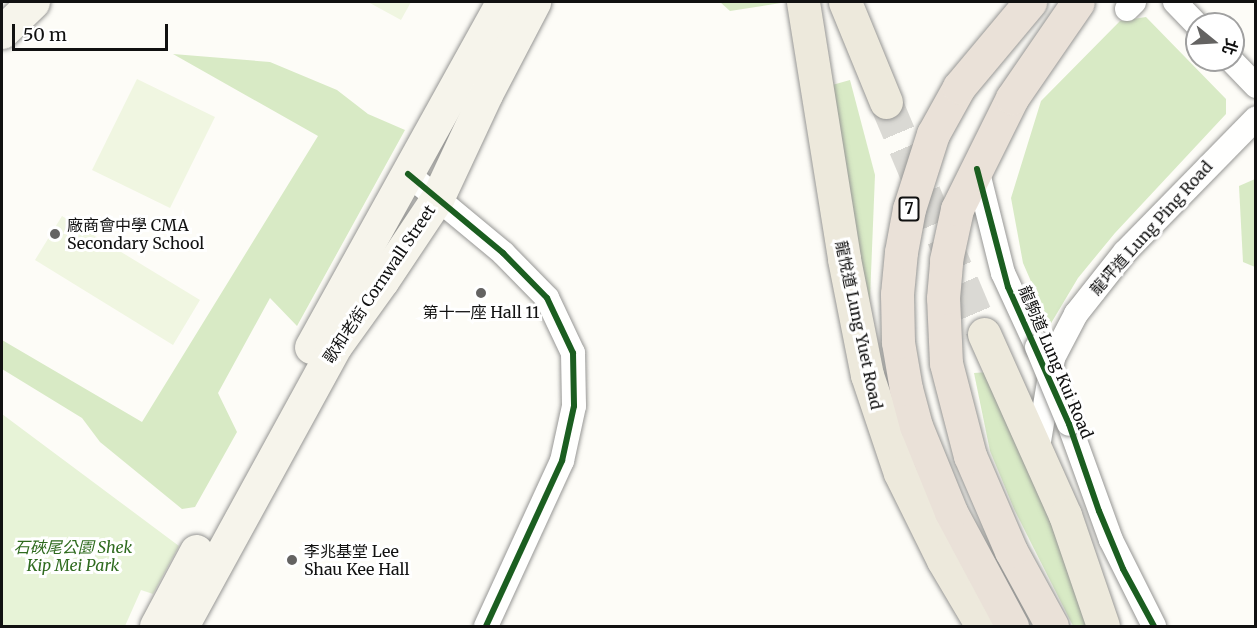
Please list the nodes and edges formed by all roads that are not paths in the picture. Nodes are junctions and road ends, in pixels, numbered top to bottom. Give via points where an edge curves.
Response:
1 (33, 2) edge
2 (502, 2) edge
3 (534, 2) edge
4 (802, 2) edge
5 (845, 2) edge
6 (1030, 2) edge
7 (1078, 2) edge
8 (1174, 2) edge
9 (1185, 13) edge
10 (2, 32) edge
11 (1243, 72) edge
12 (1256, 86) edge
13 (886, 102) tunnel mouth
14 (1256, 118) edge
15 (977, 169) junction
16 (408, 174) junction
17 (438, 197) junction
18 (984, 334) tunnel mouth
19 (1037, 453) junction
20 (156, 627) edge
21 (182, 627) edge
22 (486, 627) edge
23 (982, 627) edge
24 (1012, 627) edge
25 (1052, 627) edge
26 (1103, 627) edge
27 (1154, 627) edge

1 - 10 main road
2 - 16 main road, 歌和老街 Cornwall Street
3 - 17 main road, 歌和老街 Cornwall Street
4 - 23 main road, 龍悅道 Lung Yuet Road via 860,340 884,430 918,512
5 - 13 main road
6 - 24 highway, 7 via 959,87 933,134 909,209 897,294 901,366 916,426 951,512
7 - 15 highway via 1012,98
8 - 9 street
11 - 12 street
14 - 19 street, 龍坪道 Lung Ping Road via 1125,252 1076,314 1053,358
15 - 25 highway via 957,209 946,260 946,363 958,418 978,477 1011,551
15 - 27 street, 龍駒道 Lung Kui Road, bridge via 1003,273 1069,424 1115,550
16 - 17 street
16 - 20 main road, 歌和老街 Cornwall Street
17 - 21 main road, 歌和老街 Cornwall Street via 336,345
17 - 22 street via 503,253 547,298 573,353 574,406 562,461
18 - 19 main road
19 - 26 main road via 1065,515

